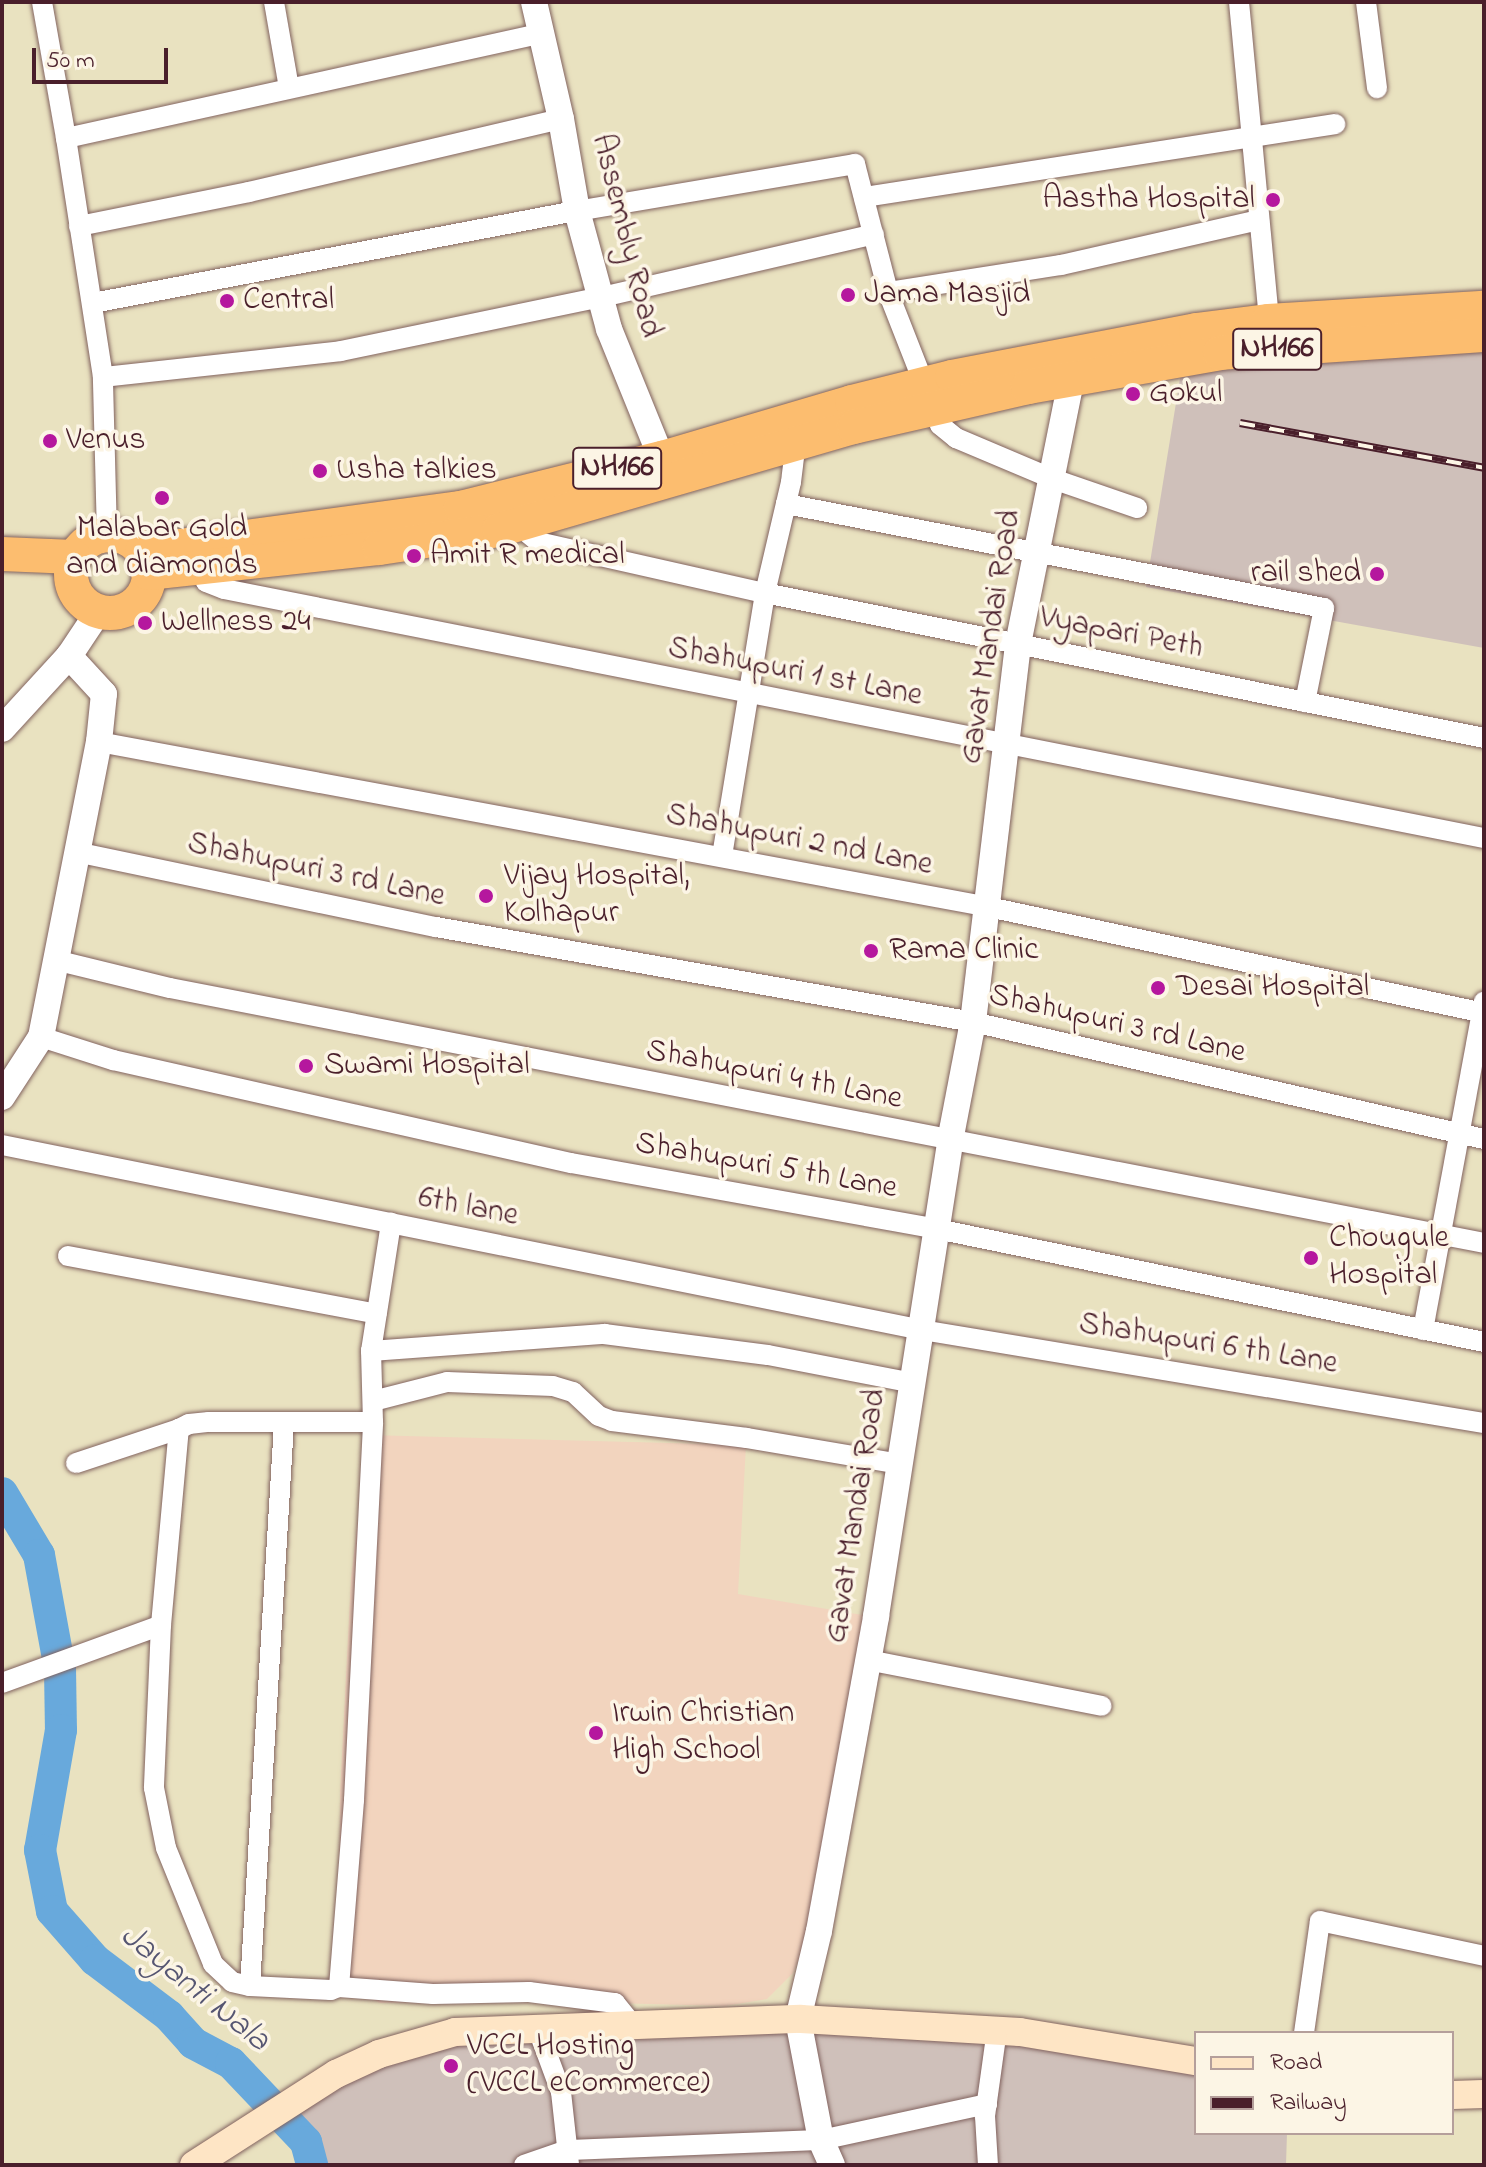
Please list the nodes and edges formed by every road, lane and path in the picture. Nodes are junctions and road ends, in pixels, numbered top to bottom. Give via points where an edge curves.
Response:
1 (42, 2) edge
2 (274, 2) edge
3 (534, 2) edge
4 (1239, 2) edge
5 (1366, 2) edge
6 (543, 33) junction
7 (289, 88) junction
8 (1377, 88) dead end
9 (561, 119) junction
10 (1335, 124) dead end
11 (1251, 137) junction
12 (66, 138) junction
13 (864, 197) junction
14 (577, 211) junction
15 (1259, 220) junction
16 (79, 226) junction
17 (874, 234) junction
18 (888, 292) junction
19 (602, 297) junction
20 (93, 303) junction
21 (1484, 308) edge
22 (1269, 321) junction
23 (1484, 335) edge
24 (103, 377) junction
25 (1071, 380) junction
26 (928, 397) junction
27 (796, 443) junction
28 (666, 470) junction
29 (1053, 479) junction
30 (786, 504) junction
31 (1137, 508) dead end
32 (518, 525) junction
33 (107, 535) junction
34 (1039, 551) junction
35 (2, 554) edge
36 (72, 564) junction
37 (200, 567) junction
38 (2, 568) edge
39 (145, 572) junction
40 (765, 593) junction
41 (99, 611) junction
42 (1018, 644) junction
43 (69, 656) junction
44 (749, 695) junction
45 (1305, 702) junction
46 (2, 729) edge
47 (1484, 738) edge
48 (99, 742) junction
49 (1008, 745) junction
50 (1484, 838) edge
51 (76, 852) junction
52 (722, 856) junction
53 (984, 906) junction
54 (55, 960) junction
55 (1483, 1009) edge
56 (973, 1022) junction
57 (41, 1037) junction
58 (2, 1097) edge
59 (1459, 1134) junction
60 (1484, 1139) edge
61 (950, 1141) junction
62 (2, 1145) edge
63 (391, 1223) junction
64 (937, 1229) junction
65 (1441, 1234) junction
66 (1484, 1243) edge
67 (68, 1256) dead end
68 (377, 1314) junction
69 (922, 1330) junction
70 (1423, 1330) junction
71 (1484, 1342) edge
72 (371, 1351) junction
73 (913, 1383) junction
74 (372, 1398) junction
75 (284, 1423) junction
76 (1484, 1423) edge
77 (179, 1429) junction
78 (76, 1463) dead end
79 (900, 1464) junction
80 (161, 1625) junction
81 (868, 1660) junction
82 (2, 1683) edge
83 (1102, 1706) dead end
84 (1484, 1956) edge
85 (250, 1986) junction
86 (339, 1987) junction
87 (798, 2019) junction
88 (632, 2024) junction
89 (537, 2027) junction
90 (997, 2030) junction
91 (1304, 2031) edge
92 (1194, 2061) edge
93 (987, 2104) junction
94 (821, 2140) junction
95 (680, 2155) edge
96 (568, 2158) edge
97 (194, 2165) edge
98 (524, 2165) edge
99 (832, 2165) edge
100 (988, 2165) edge

1 - 12 street
2 - 7 street
3 - 6 street, Assembly Road
4 - 11 street
5 - 8 street
6 - 7 street
6 - 9 street, Assembly Road
7 - 12 street
9 - 14 street, Assembly Road
9 - 16 street
10 - 11 street
11 - 13 street
11 - 15 street
12 - 16 street
13 - 14 street via 855,164
13 - 17 street
14 - 19 street, Assembly Road
14 - 20 street
15 - 18 street via 1061,265
15 - 22 street
16 - 20 street
17 - 18 street
17 - 19 street
18 - 26 street
19 - 24 street via 341,351
19 - 28 street, Assembly Road via 609,329
20 - 24 street
21 - 22 highway, NH166
22 - 26 highway, NH166 via 1008,365
23 - 25 highway, NH166 via 1220,353
24 - 33 street
25 - 26 highway, NH166
25 - 29 street, Gavat Mandai Road
26 - 27 highway, NH166
26 - 28 highway, NH166 via 852,402
26 - 29 street via 940,425 956,438
27 - 28 highway, NH166
27 - 30 street
28 - 32 highway, NH166
28 - 39 highway, NH166
29 - 31 street
29 - 34 street, Gavat Mandai Road
30 - 34 street
30 - 40 street
32 - 37 highway, NH166 via 380,548
32 - 40 street, Vyapari Peth via 538,542
33 - 36 highway via 92,539
33 - 39 highway via 129,540
34 - 42 street, Gavat Mandai Road
34 - 45 street via 1324,608
35 - 36 highway
36 - 38 highway
36 - 41 highway via 75,593
37 - 39 highway, NH166
37 - 44 street, Shahupuri 1 st Lane via 206,582 224,589
39 - 41 highway, NH166 via 137,601 119,612
40 - 42 street, Vyapari Peth
40 - 44 street
41 - 43 street
42 - 45 street, Vyapari Peth
42 - 49 street, Gavat Mandai Road
43 - 46 street
43 - 48 street via 104,694
44 - 49 street, Shahupuri 1 st Lane
44 - 52 street
45 - 47 street, Vyapari Peth
48 - 51 street
48 - 52 street, Shahupuri 2 nd Lane
49 - 50 street, Shahupuri 1 st Lane
49 - 53 street, Gavat Mandai Road
51 - 54 street
51 - 56 street, Shahupuri 3 rd Lane via 436,927
52 - 53 street, Shahupuri 2 nd Lane
53 - 55 street, Shahupuri 2 nd Lane
53 - 56 street, Gavat Mandai Road
54 - 57 street
54 - 61 street, Shahupuri 4 th Lane via 170,988
55 - 59 street
56 - 59 street, Shahupuri 3 rd Lane
56 - 61 street, Gavat Mandai Road
57 - 58 street
57 - 64 street, Shahupuri 5 th Lane via 113,1060 571,1163
59 - 60 street, Shahupuri 3 rd Lane
59 - 65 street
61 - 64 street, Gavat Mandai Road
61 - 65 street, Shahupuri 4 th Lane
62 - 63 street, 6th lane
63 - 68 street
63 - 69 street, 6th lane
64 - 69 street, Gavat Mandai Road
64 - 70 street, Shahupuri 5 th Lane
65 - 66 street, Shahupuri 4 th Lane
65 - 70 street
67 - 68 street
68 - 72 street
69 - 73 street, Gavat Mandai Road
69 - 76 street, Shahupuri 6 th Lane
70 - 71 street, Shahupuri 5 th Lane
72 - 73 street via 604,1334 768,1355
72 - 74 street
73 - 79 street, Gavat Mandai Road
74 - 75 street
74 - 79 street via 459,1381 553,1386 573,1392 612,1421
74 - 86 street via 354,1800
75 - 77 street via 209,1422
75 - 85 street
77 - 78 street
77 - 80 street
79 - 81 street, Gavat Mandai Road
80 - 82 street
80 - 85 street via 154,1788 166,1848 213,1964 232,1982
81 - 83 street
81 - 87 street, Gavat Mandai Road
84 - 91 street via 1320,1921
85 - 86 street
86 - 88 street via 433,1994 529,1992 601,2001 615,2003
87 - 88 main road
87 - 90 main road
87 - 94 street
88 - 89 main road
89 - 96 street via 561,2092
89 - 97 main road via 455,2032 379,2054 336,2074
90 - 92 main road
90 - 93 street
93 - 94 street
93 - 100 street
94 - 95 street
94 - 99 street
95 - 96 street
96 - 98 street

